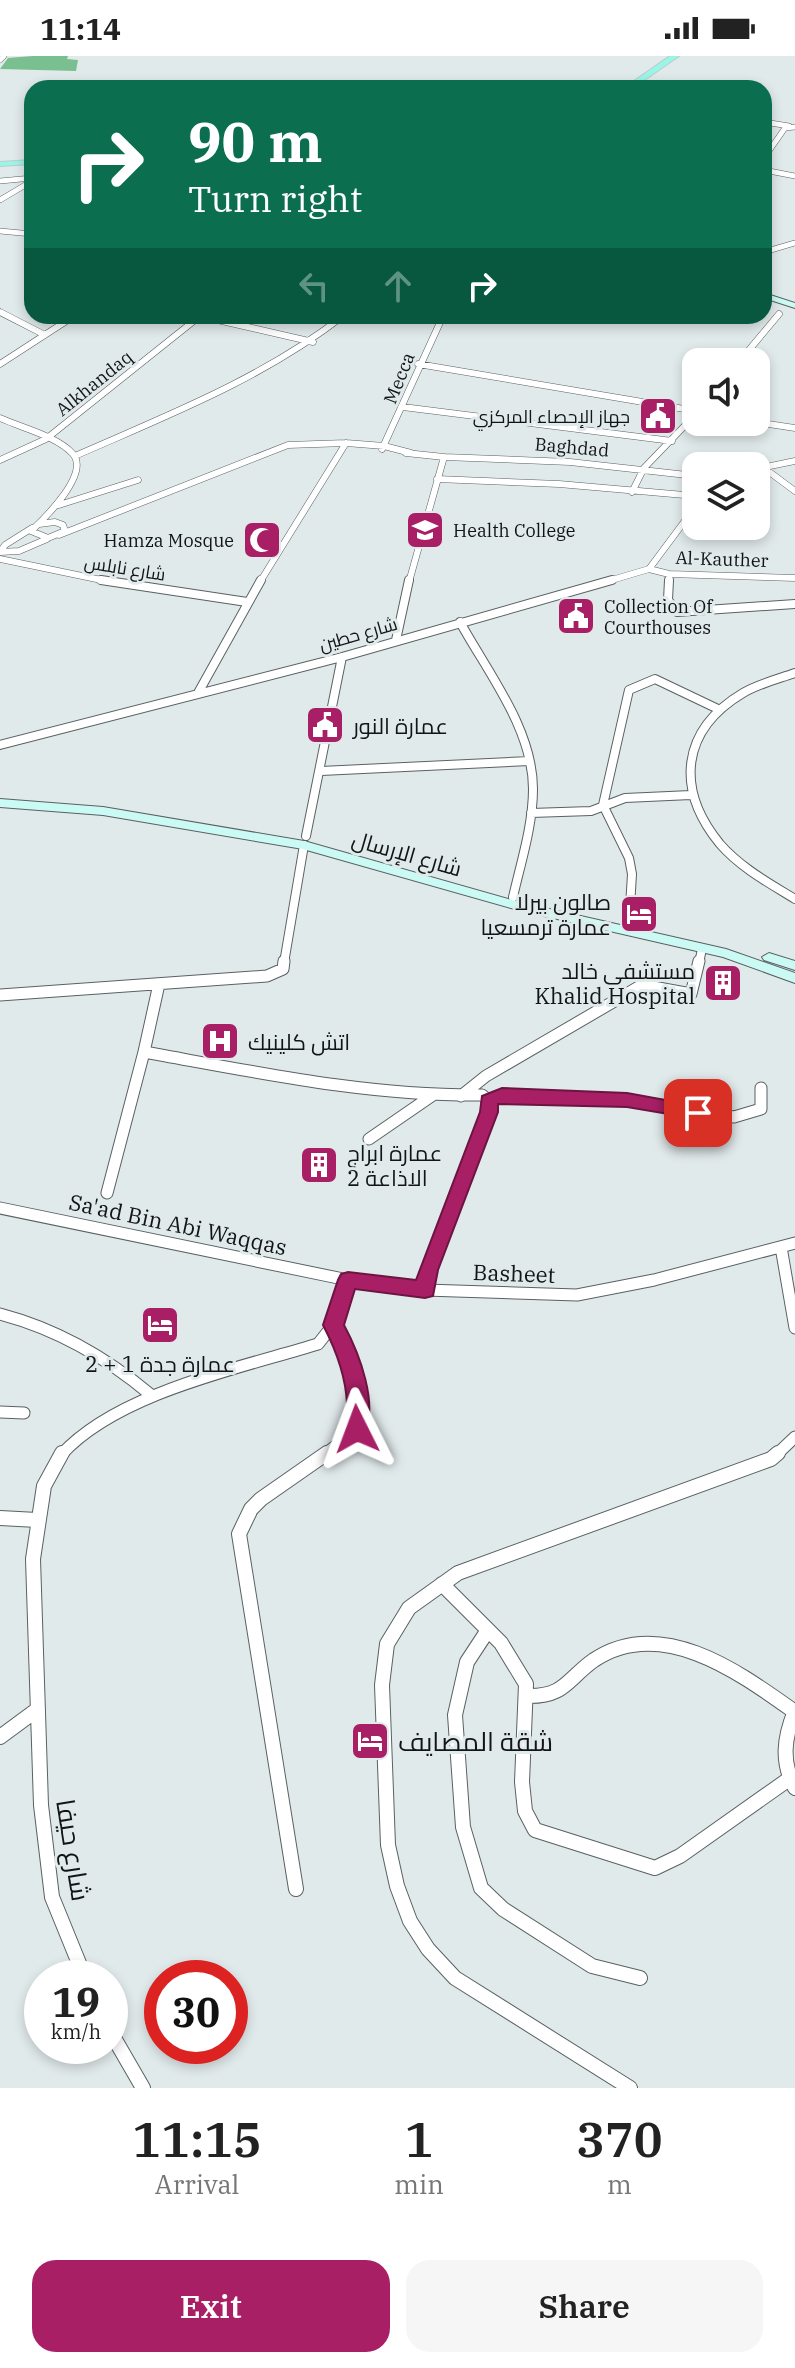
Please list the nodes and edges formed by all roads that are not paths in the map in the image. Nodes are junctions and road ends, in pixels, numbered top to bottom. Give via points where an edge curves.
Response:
1 (660, 56) edge
2 (675, 56) edge
3 (632, 80) edge
4 (640, 80) edge
5 (772, 123) edge
6 (793, 127) edge
7 (772, 146) edge
8 (24, 162) edge
9 (0, 164) edge
10 (772, 172) edge
11 (795, 176) edge
12 (24, 180) edge
13 (0, 181) edge
14 (24, 184) edge
15 (0, 200) edge
16 (0, 231) edge
17 (24, 233) edge
18 (795, 243) edge
19 (772, 250) edge
20 (772, 296) edge
21 (772, 297) edge
22 (775, 299) junction
23 (795, 305) edge
24 (0, 312) edge
25 (779, 314) junction
26 (772, 322) edge
27 (62, 324) edge
28 (190, 324) edge
29 (235, 324) edge
30 (334, 324) edge
31 (439, 324) edge
32 (771, 324) edge
33 (45, 335) junction
34 (313, 342) junction
35 (751, 348) edge
36 (0, 364) edge
37 (418, 364) junction
38 (403, 407) junction
39 (682, 411) edge
40 (0, 418) edge
41 (770, 424) edge
42 (795, 428) edge
43 (682, 429) edge
44 (46, 439) junction
45 (672, 441) junction
46 (313, 442) joint
47 (344, 445) junction
48 (382, 449) junction
49 (75, 456) junction
50 (444, 457) junction
51 (0, 460) edge
52 (795, 462) edge
53 (584, 464) junction
54 (770, 466) edge
55 (644, 468) junction
56 (74, 470) junction
57 (682, 474) edge
58 (770, 475) edge
59 (437, 479) junction
60 (138, 480) dead end
61 (581, 486) junction
62 (795, 491) edge
63 (632, 492) junction
64 (682, 495) edge
65 (58, 507) junction
66 (90, 523) junction
67 (61, 524) junction
68 (682, 525) edge
69 (36, 526) junction
70 (59, 535) junction
71 (49, 538) junction
72 (0, 552) edge
73 (0, 559) edge
74 (649, 569) junction
75 (669, 574) junction
76 (795, 578) edge
77 (247, 602) junction
78 (795, 604) edge
79 (460, 622) junction
80 (396, 640) junction
81 (342, 657) junction
82 (795, 673) edge
83 (198, 693) junction
84 (718, 709) junction
85 (0, 745) edge
86 (529, 761) junction
87 (321, 771) junction
88 (691, 795) junction
89 (0, 796) edge
90 (0, 803) edge
91 (603, 805) junction
92 (104, 808) junction
93 (531, 813) junction
94 (305, 841) junction
95 (795, 899) edge
96 (512, 900) junction
97 (629, 923) junction
98 (702, 949) junction
99 (795, 966) edge
100 (795, 978) edge
101 (159, 984) junction
102 (0, 995) edge
103 (144, 1052) junction
104 (761, 1088) dead end
105 (433, 1095) junction
106 (461, 1096) junction
107 (488, 1100) junction
108 (369, 1139) dead end
109 (107, 1193) dead end
110 (0, 1208) edge
111 (795, 1243) edge
112 (781, 1247) junction
113 (348, 1280) junction
114 (425, 1290) junction
115 (0, 1314) edge
116 (333, 1325) junction
117 (795, 1328) edge
118 (151, 1395) junction
119 (0, 1412) edge
120 (24, 1413) dead end
121 (795, 1437) edge
122 (0, 1518) edge
123 (37, 1520) junction
124 (442, 1584) junction
125 (488, 1630) junction
126 (527, 1696) junction
127 (38, 1709) junction
128 (795, 1711) edge
129 (0, 1737) edge
130 (792, 1784) edge
131 (296, 1889) dead end
132 (78, 1960) edge
133 (640, 1978) dead end
134 (128, 2062) edge
135 (143, 2088) edge
136 (630, 2088) edge

1 - 3 main road
2 - 4 main road
5 - 6 street
6 - 7 street via 780,133
8 - 9 main road
10 - 11 street
12 - 13 street
14 - 15 street
16 - 17 street
18 - 19 street
20 - 23 main road
21 - 22 main road
22 - 23 main road
22 - 25 main road
23 - 25 main road
24 - 33 street
25 - 26 street
27 - 33 street
28 - 44 street, Alkhandaq
29 - 34 street
30 - 34 street
31 - 37 street, Mecca
32 - 35 street
33 - 36 street
34 - 49 street via 273,366
37 - 38 street, Mecca
37 - 39 street
38 - 45 street
38 - 48 street, Mecca
40 - 44 street
41 - 42 street
43 - 45 street
44 - 49 street
44 - 51 street, Alkhandaq
44 - 56 street via 69,458
45 - 55 street
46 - 47 street, Baghdad
46 - 66 street, شارع نابلس via 288,445
47 - 48 street, Baghdad
47 - 77 street
48 - 50 street, Baghdad
49 - 56 street
50 - 53 street, Baghdad
50 - 59 street
52 - 54 street
53 - 55 street, Baghdad
53 - 61 street
55 - 57 street, Baghdad
55 - 63 street
56 - 65 street
58 - 62 street
59 - 61 street
59 - 80 street
60 - 65 street
61 - 63 street
63 - 64 street
65 - 67 street
65 - 69 street
66 - 67 street
66 - 70 street, شارع نابلس
67 - 69 street
67 - 70 street via 65,531
68 - 74 street
69 - 71 street via 35,536
69 - 72 street
70 - 71 street, شارع نابلس
71 - 72 street, شارع نابلس via 19,551
73 - 77 street, شارع نابلس
74 - 75 street, Al-Kauther
74 - 79 street, شارع حطين
75 - 76 street, Al-Kauther
75 - 78 street via 668,600 677,612
77 - 83 street
79 - 80 street, شارع حطين
79 - 86 street via 509,706
80 - 81 street, شارع حطين
81 - 83 street, شارع حطين
81 - 87 street
82 - 84 street via 757,684
83 - 85 street, شارع حطين
84 - 88 street via 692,745
84 - 91 street via 655,679 629,690
86 - 87 street
86 - 93 street
87 - 94 street
88 - 91 street via 625,798
88 - 95 street via 702,822 725,849
89 - 92 main road, شارع الإرسال
90 - 92 main road, شارع الإرسال
91 - 93 street via 591,811
91 - 97 street via 629,858
92 - 94 main road, شارع الإرسال
93 - 96 street
94 - 96 main road, شارع الإرسال
94 - 101 street via 283,969 267,976
96 - 97 main road, شارع الإرسال
96 - 98 main road, شارع الإرسال
97 - 99 main road, شارع الإرسال via 727,943
98 - 100 main road, شارع الإرسال
98 - 106 street via 691,994 642,985
101 - 102 street
101 - 103 street
103 - 105 street
103 - 109 street
104 - 107 street via 761,1109 734,1117 627,1100 502,1095
105 - 106 street
105 - 108 street
106 - 107 street via 482,1095
107 - 114 street via 489,1112
110 - 113 street, Sa'ad Bin Abi Waqqas
111 - 112 street, Basheet
112 - 114 street, Basheet via 577,1295
112 - 117 street
113 - 114 street, Sa'ad Bin Abi Waqqas
113 - 116 street
115 - 118 street via 76,1343
116 - 118 street, شارع حيفا via 307,1350
116 - 131 street via 344,1345 358,1403 357,1429 261,1499 239,1534
118 - 123 street, شارع حيفا via 62,1453 44,1486
119 - 120 street
121 - 124 street via 771,1459 488,1560
122 - 123 street
123 - 127 street, شارع حيفا via 33,1559
124 - 125 street
124 - 136 street via 409,1608 387,1644 383,1664 388,1845 410,1921 455,1978
125 - 126 street via 522,1673
125 - 133 street via 467,1662 455,1715 463,1827 481,1888 503,1909 592,1966
126 - 128 street via 552,1696 599,1657 632,1646 669,1645 703,1654
126 - 130 street via 523,1793 528,1824 535,1830 655,1868
127 - 129 street
127 - 132 street, شارع حيفا via 41,1805 52,1897
128 - 130 street via 784,1749
134 - 135 street

